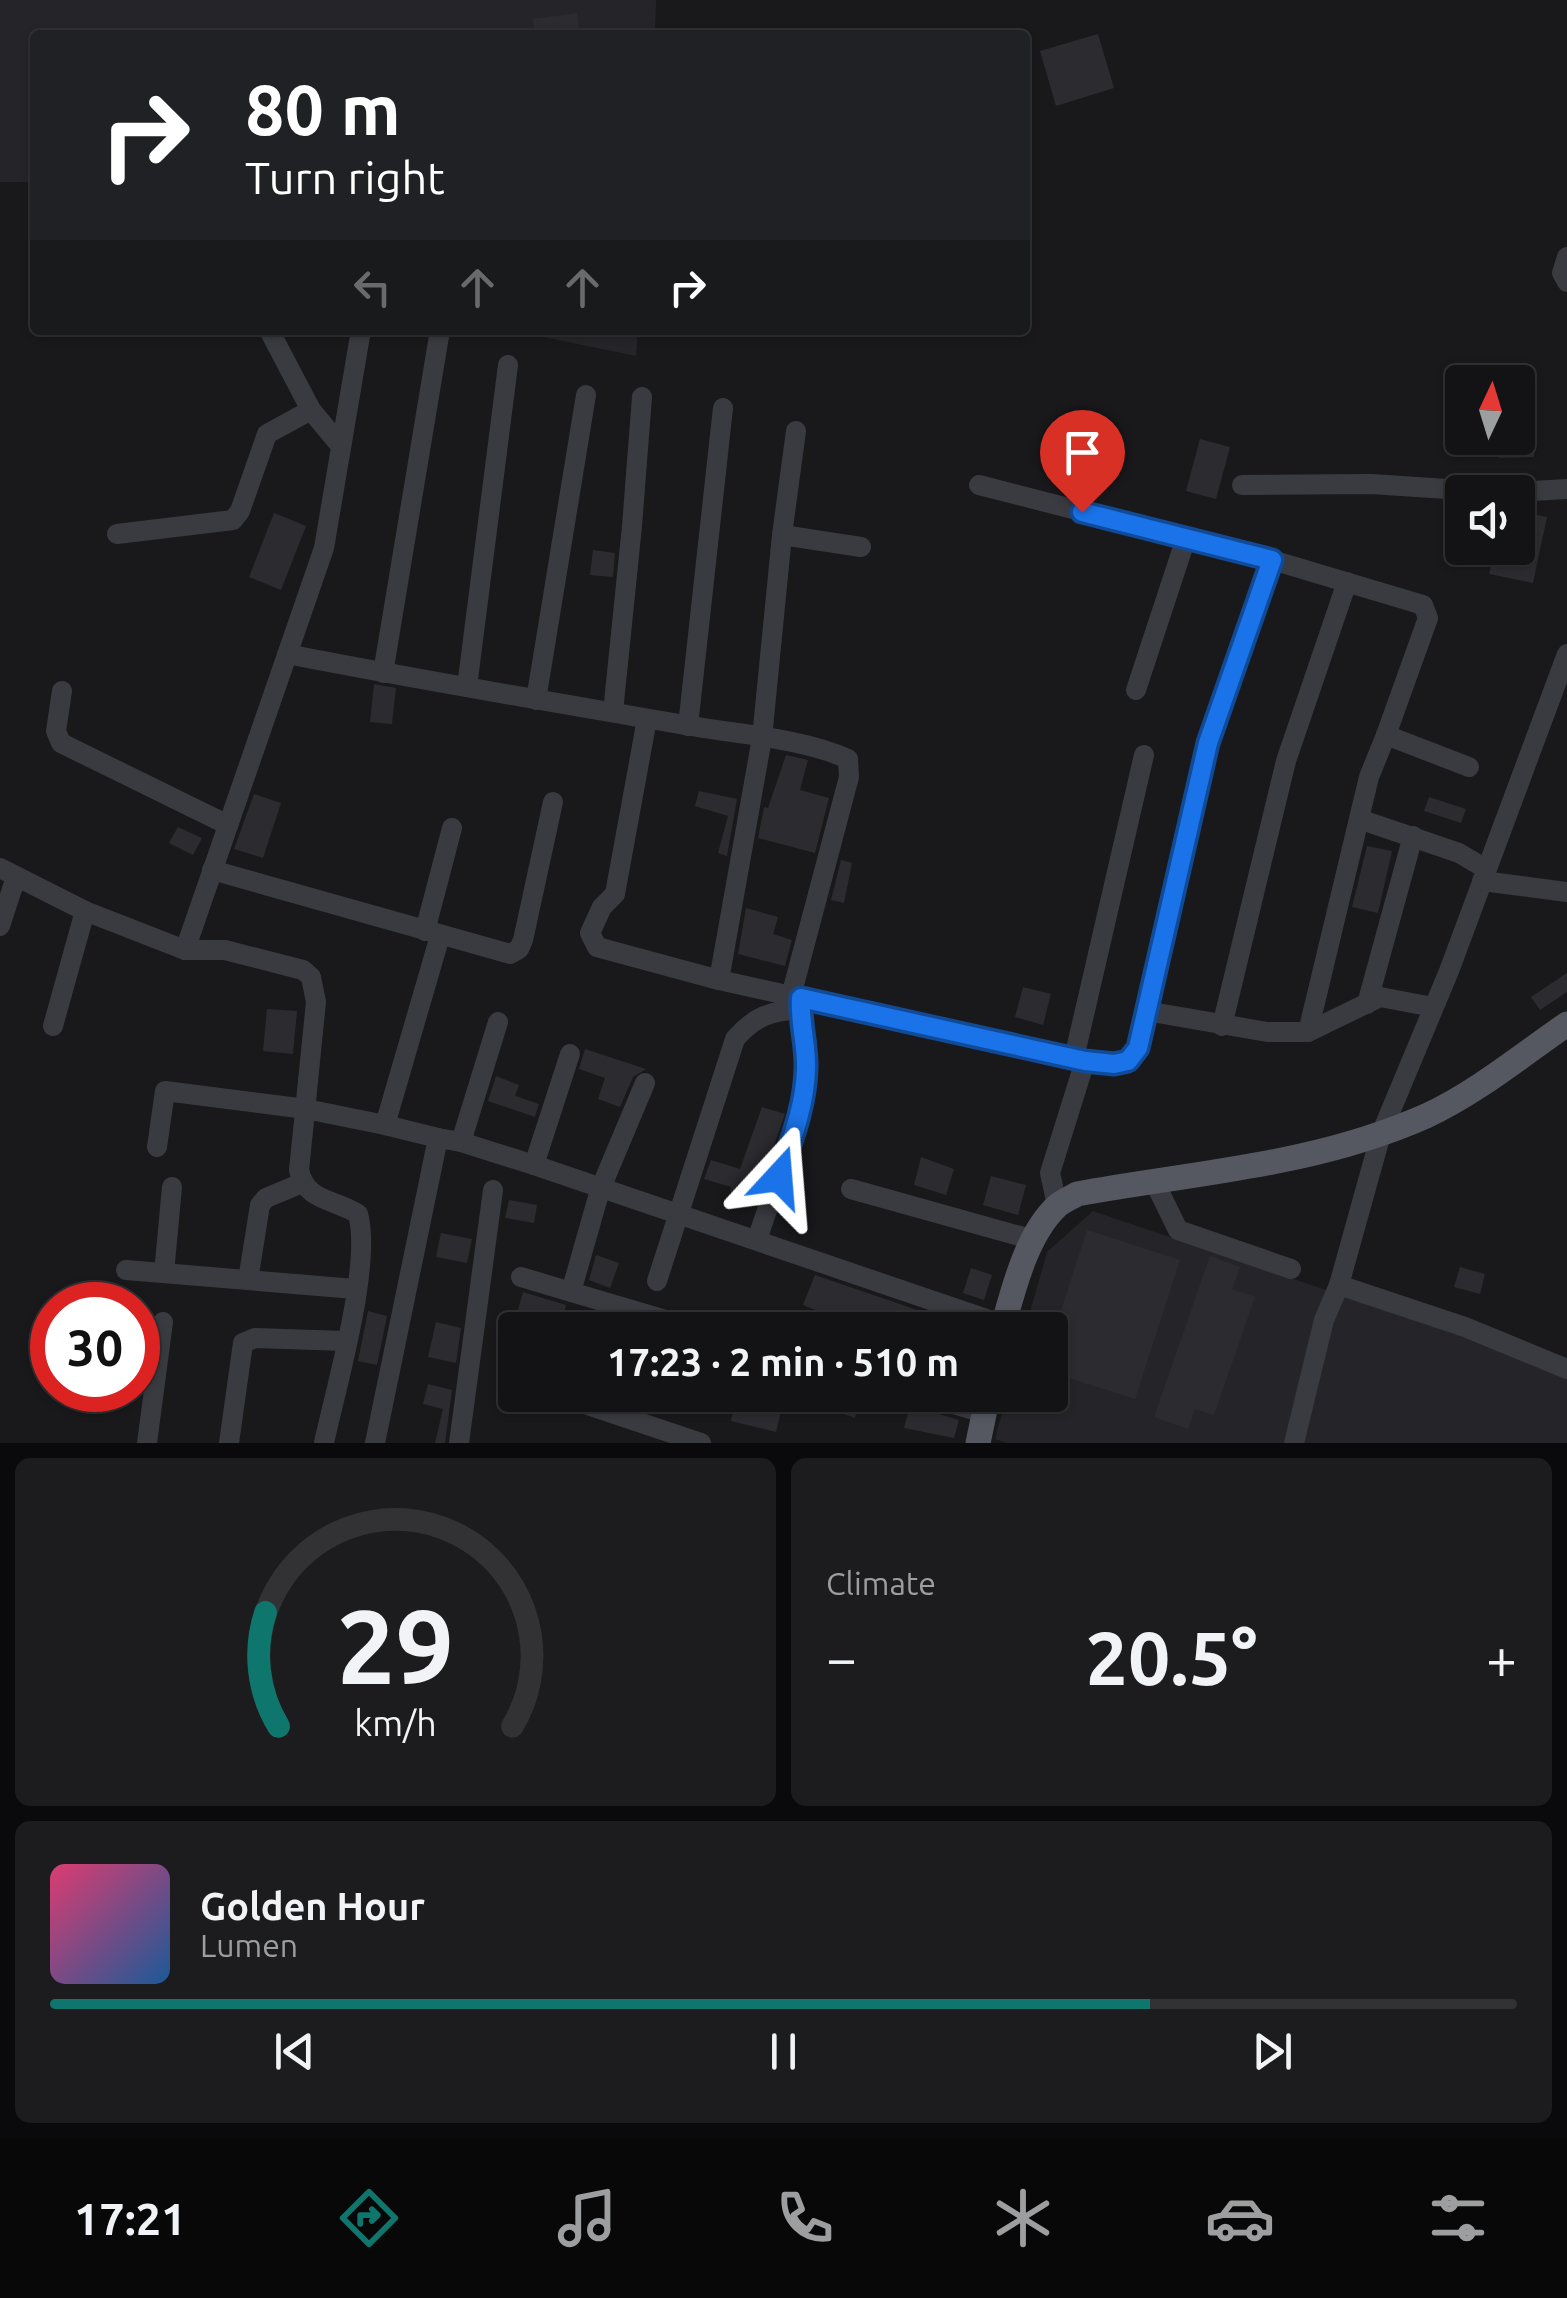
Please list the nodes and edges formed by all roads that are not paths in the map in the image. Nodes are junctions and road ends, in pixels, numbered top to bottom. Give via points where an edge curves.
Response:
1 (1567, 257) edge
2 (1567, 282) edge
3 (272, 335) edge
4 (361, 335) edge
5 (439, 335) edge
6 (508, 365) dead end
7 (586, 395) dead end
8 (642, 396) dead end
9 (724, 408) dead end
10 (311, 410) junction
11 (796, 431) dead end
12 (340, 445) junction
13 (1242, 485) dead end
14 (979, 486) dead end
15 (1445, 489) edge
16 (1567, 489) edge
17 (1535, 491) edge
18 (117, 534) dead end
19 (782, 534) junction
20 (1186, 538) junction
21 (862, 547) dead end
22 (1272, 560) junction
23 (1347, 582) junction
24 (287, 654) junction
25 (1567, 654) edge
26 (383, 673) junction
27 (467, 688) junction
28 (62, 690) dead end
29 (1136, 690) dead end
30 (536, 700) junction
31 (612, 712) junction
32 (647, 718) junction
33 (688, 726) junction
34 (1386, 735) junction
35 (762, 738) junction
36 (1144, 756) dead end
37 (1470, 767) dead end
38 (553, 802) dead end
39 (1359, 819) junction
40 (228, 825) junction
41 (452, 828) dead end
42 (1413, 836) junction
43 (212, 870) junction
44 (8, 872) edge
45 (1484, 875) junction
46 (1567, 892) edge
47 (85, 911) junction
48 (0, 926) edge
49 (432, 934) junction
50 (184, 950) junction
51 (718, 980) junction
52 (797, 1001) junction
53 (1366, 1004) junction
54 (1433, 1007) junction
55 (1146, 1011) junction
56 (498, 1022) dead end
57 (1567, 1024) edge
58 (54, 1026) dead end
59 (1222, 1026) junction
60 (1308, 1032) junction
61 (570, 1054) dead end
62 (1079, 1060) junction
63 (644, 1083) dead end
64 (306, 1109) junction
65 (385, 1124) junction
66 (1381, 1134) junction
67 (438, 1138) junction
68 (461, 1142) junction
69 (157, 1147) dead end
70 (534, 1165) junction
71 (1154, 1181) junction
72 (302, 1183) junction
73 (172, 1187) dead end
74 (851, 1189) dead end
75 (493, 1190) dead end
76 (600, 1190) junction
77 (1057, 1206) junction
78 (677, 1216) junction
79 (757, 1240) junction
80 (1034, 1240) junction
81 (1291, 1269) dead end
82 (126, 1270) dead end
83 (164, 1273) junction
84 (521, 1277) dead end
85 (248, 1280) junction
86 (657, 1281) dead end
87 (1339, 1285) junction
88 (356, 1289) junction
89 (571, 1292) junction
90 (639, 1312) edge
91 (961, 1312) edge
92 (1007, 1312) edge
93 (163, 1322) dead end
94 (345, 1340) junction
95 (1567, 1368) edge
96 (609, 1412) edge
97 (984, 1412) edge
98 (147, 1443) edge
99 (229, 1443) edge
100 (324, 1443) edge
101 (375, 1443) edge
102 (459, 1443) edge
103 (701, 1443) edge
104 (978, 1443) edge
105 (1294, 1443) edge

1 - 2 street
3 - 10 street
4 - 12 street
5 - 26 street
6 - 27 street
7 - 30 street
8 - 31 street
9 - 33 street
10 - 12 street
10 - 18 street via 267,434 233,520
11 - 19 street
12 - 24 street via 324,548
13 - 15 street
14 - 20 street
16 - 17 street
19 - 21 street
19 - 35 street
20 - 22 street
20 - 29 street
22 - 23 street
22 - 55 street via 1208,743
23 - 34 street via 1416,602 1428,612
23 - 59 street via 1286,760
24 - 26 street
24 - 40 street
25 - 45 street
26 - 27 street
27 - 30 street
28 - 40 street via 60,743
30 - 31 street
31 - 32 street
32 - 33 street
32 - 51 street via 614,894 590,933 598,947
33 - 35 street
34 - 37 street
34 - 39 street
35 - 51 street
35 - 52 street via 834,753 850,765
36 - 62 street
38 - 49 street via 520,949 510,954
39 - 42 street
39 - 60 street
40 - 43 street
41 - 49 street
42 - 45 street via 1459,853
42 - 53 street
43 - 49 street
43 - 50 street
44 - 47 street
44 - 48 street
45 - 46 street
45 - 54 street
47 - 50 street
47 - 58 street
49 - 65 street
50 - 64 street via 225,950 311,977 316,1002
51 - 52 street
52 - 62 street
52 - 78 street via 760,1016 736,1039
52 - 79 street via 806,1036 804,1100
53 - 54 street via 1380,998
53 - 60 street
54 - 66 street
55 - 59 street
55 - 62 street via 1138,1048 1128,1061
56 - 68 street
57 - 66 main road via 1443,1106
59 - 60 street
61 - 70 street
62 - 77 street via 1050,1173
63 - 76 street
64 - 65 street
64 - 69 street via 165,1091
64 - 72 street
65 - 67 street
66 - 71 main road via 1262,1167
66 - 87 street
67 - 68 street
67 - 101 street
68 - 70 street
70 - 76 street
71 - 77 main road via 1078,1194
71 - 81 street via 1178,1230
72 - 85 street via 260,1205
72 - 88 street via 314,1196 358,1214
73 - 83 street
74 - 80 street
75 - 102 street
76 - 78 street
76 - 89 street
77 - 80 main road
78 - 79 street
78 - 86 street
79 - 91 street
80 - 92 main road
82 - 83 street
83 - 85 street
84 - 89 street
85 - 88 street
87 - 95 street
87 - 105 street
88 - 94 street
89 - 90 street
93 - 98 street
94 - 99 street via 243,1343
94 - 100 street
96 - 103 street
97 - 104 main road

